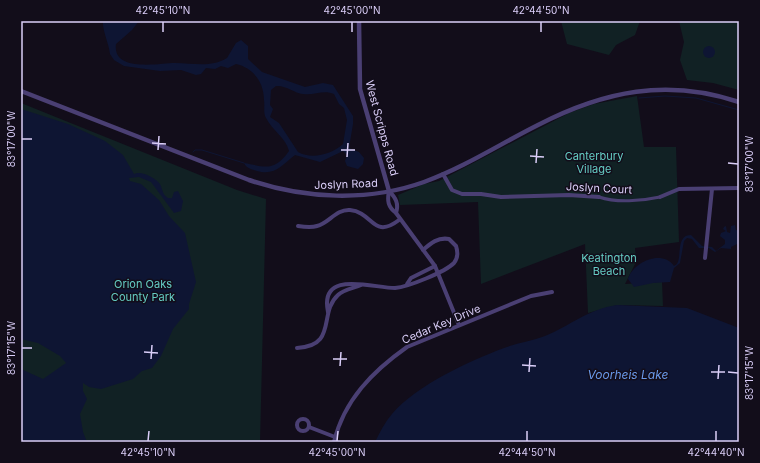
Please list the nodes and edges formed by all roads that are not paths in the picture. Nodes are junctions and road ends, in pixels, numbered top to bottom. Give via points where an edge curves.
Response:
1 (359, 21) edge
2 (21, 91) edge
3 (739, 102) edge
4 (443, 174) junction
5 (739, 188) edge
6 (712, 189) junction
7 (389, 191) junction
8 (599, 197) joint
9 (660, 197) joint
10 (396, 213) junction
11 (399, 220) junction
12 (298, 226) dead end
13 (423, 250) junction
14 (705, 258) dead end
15 (435, 266) junction
16 (438, 272) junction
17 (407, 284) junction
18 (362, 285) junction
19 (552, 292) dead end
20 (328, 312) junction
21 (459, 325) junction
22 (297, 348) dead end
23 (309, 427) dead end
24 (335, 437) junction
25 (334, 442) edge

1 - 7 street, West Scripps Road via 360,89
2 - 7 street, Joslyn Road via 265,186 296,193 331,196
3 - 4 street, Joslyn Road via 709,94 672,90 634,91 614,95 578,106
4 - 7 street, Joslyn Road via 418,184
4 - 8 street, Joslyn Court via 452,190 462,194 501,197
5 - 6 street, Joslyn Court
6 - 9 street, Joslyn Court via 674,190
6 - 14 street
7 - 10 street, West Scripps Road via 395,197 398,207
7 - 10 street, West Scripps Road via 387,199 390,209
8 - 9 street, Joslyn Court via 613,200
10 - 11 street, West Scripps Road
11 - 12 street via 385,228 379,227 362,215 348,210 334,214 317,227
11 - 13 street, West Scripps Road
13 - 15 street, West Scripps Road
13 - 16 street via 441,238 449,239 456,246 458,252 454,262
15 - 16 street, West Scripps Road
15 - 17 street via 412,278
16 - 17 street via 413,284
16 - 21 street, West Scripps Road
17 - 18 street via 397,288
18 - 20 street via 338,294
18 - 20 street via 340,284 334,288 327,298
19 - 21 street, Cedar Key Drive via 531,296
20 - 22 street via 326,331 322,337 305,348
21 - 24 street, Cedar Key Drive via 407,347 374,373 355,396
23 - 24 street
24 - 25 street, Cedar Key Drive

